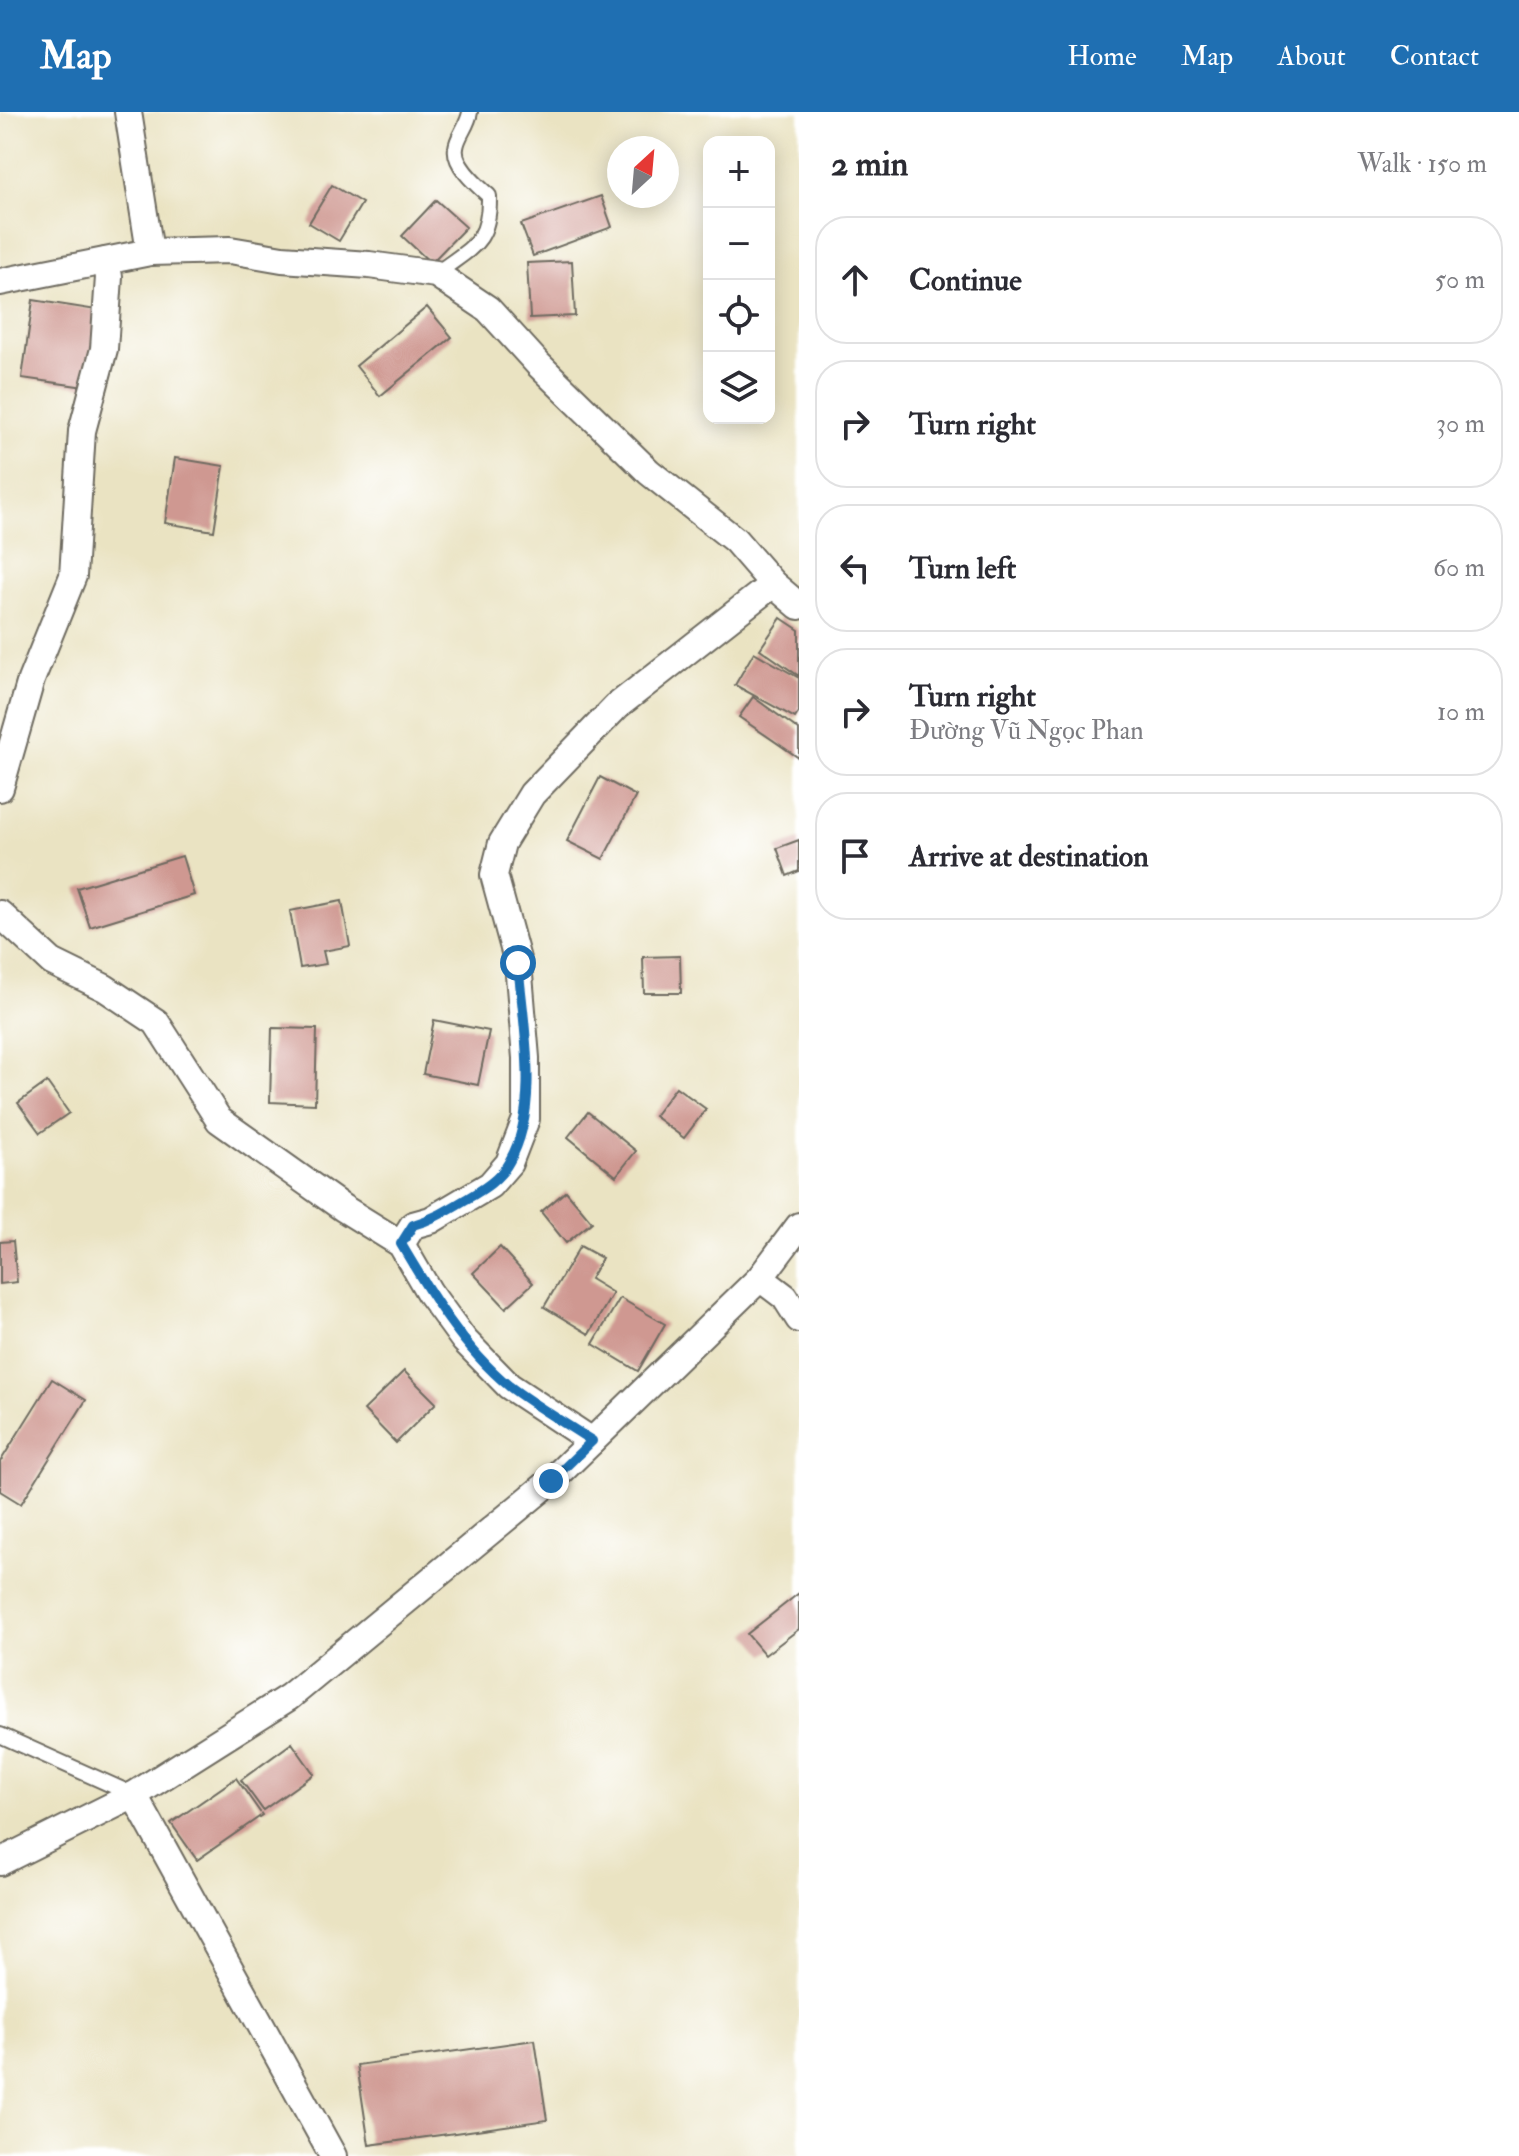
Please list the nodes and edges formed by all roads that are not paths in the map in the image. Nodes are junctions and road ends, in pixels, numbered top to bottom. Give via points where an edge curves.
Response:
1 (128, 112) edge
2 (470, 112) edge
3 (150, 252) junction
4 (106, 261) junction
5 (436, 274) junction
6 (0, 282) edge
7 (773, 584) junction
8 (799, 606) edge
9 (0, 788) edge
10 (0, 914) edge
11 (799, 1226) edge
12 (401, 1244) junction
13 (760, 1278) junction
14 (799, 1319) edge
15 (592, 1441) junction
16 (0, 1735) edge
17 (134, 1795) junction
18 (0, 1862) edge
19 (333, 2156) edge

1 - 3 street
2 - 5 lane via 455,147 457,158 489,196 490,220 480,239
3 - 4 street
3 - 5 street via 230,250
4 - 6 street
4 - 9 street via 104,349 82,431 73,576 31,680
5 - 7 street via 488,309 649,472 735,540
7 - 8 street
7 - 12 street via 617,706 532,794 502,843 494,875 518,963 526,1119 509,1163 490,1185 413,1225
10 - 12 street via 52,962 156,1022 219,1120
11 - 13 street
12 - 15 street via 464,1340 509,1386
13 - 14 street via 785,1297
13 - 15 street
15 - 17 street via 551,1481 289,1697
16 - 17 lane
17 - 18 street
17 - 19 street

